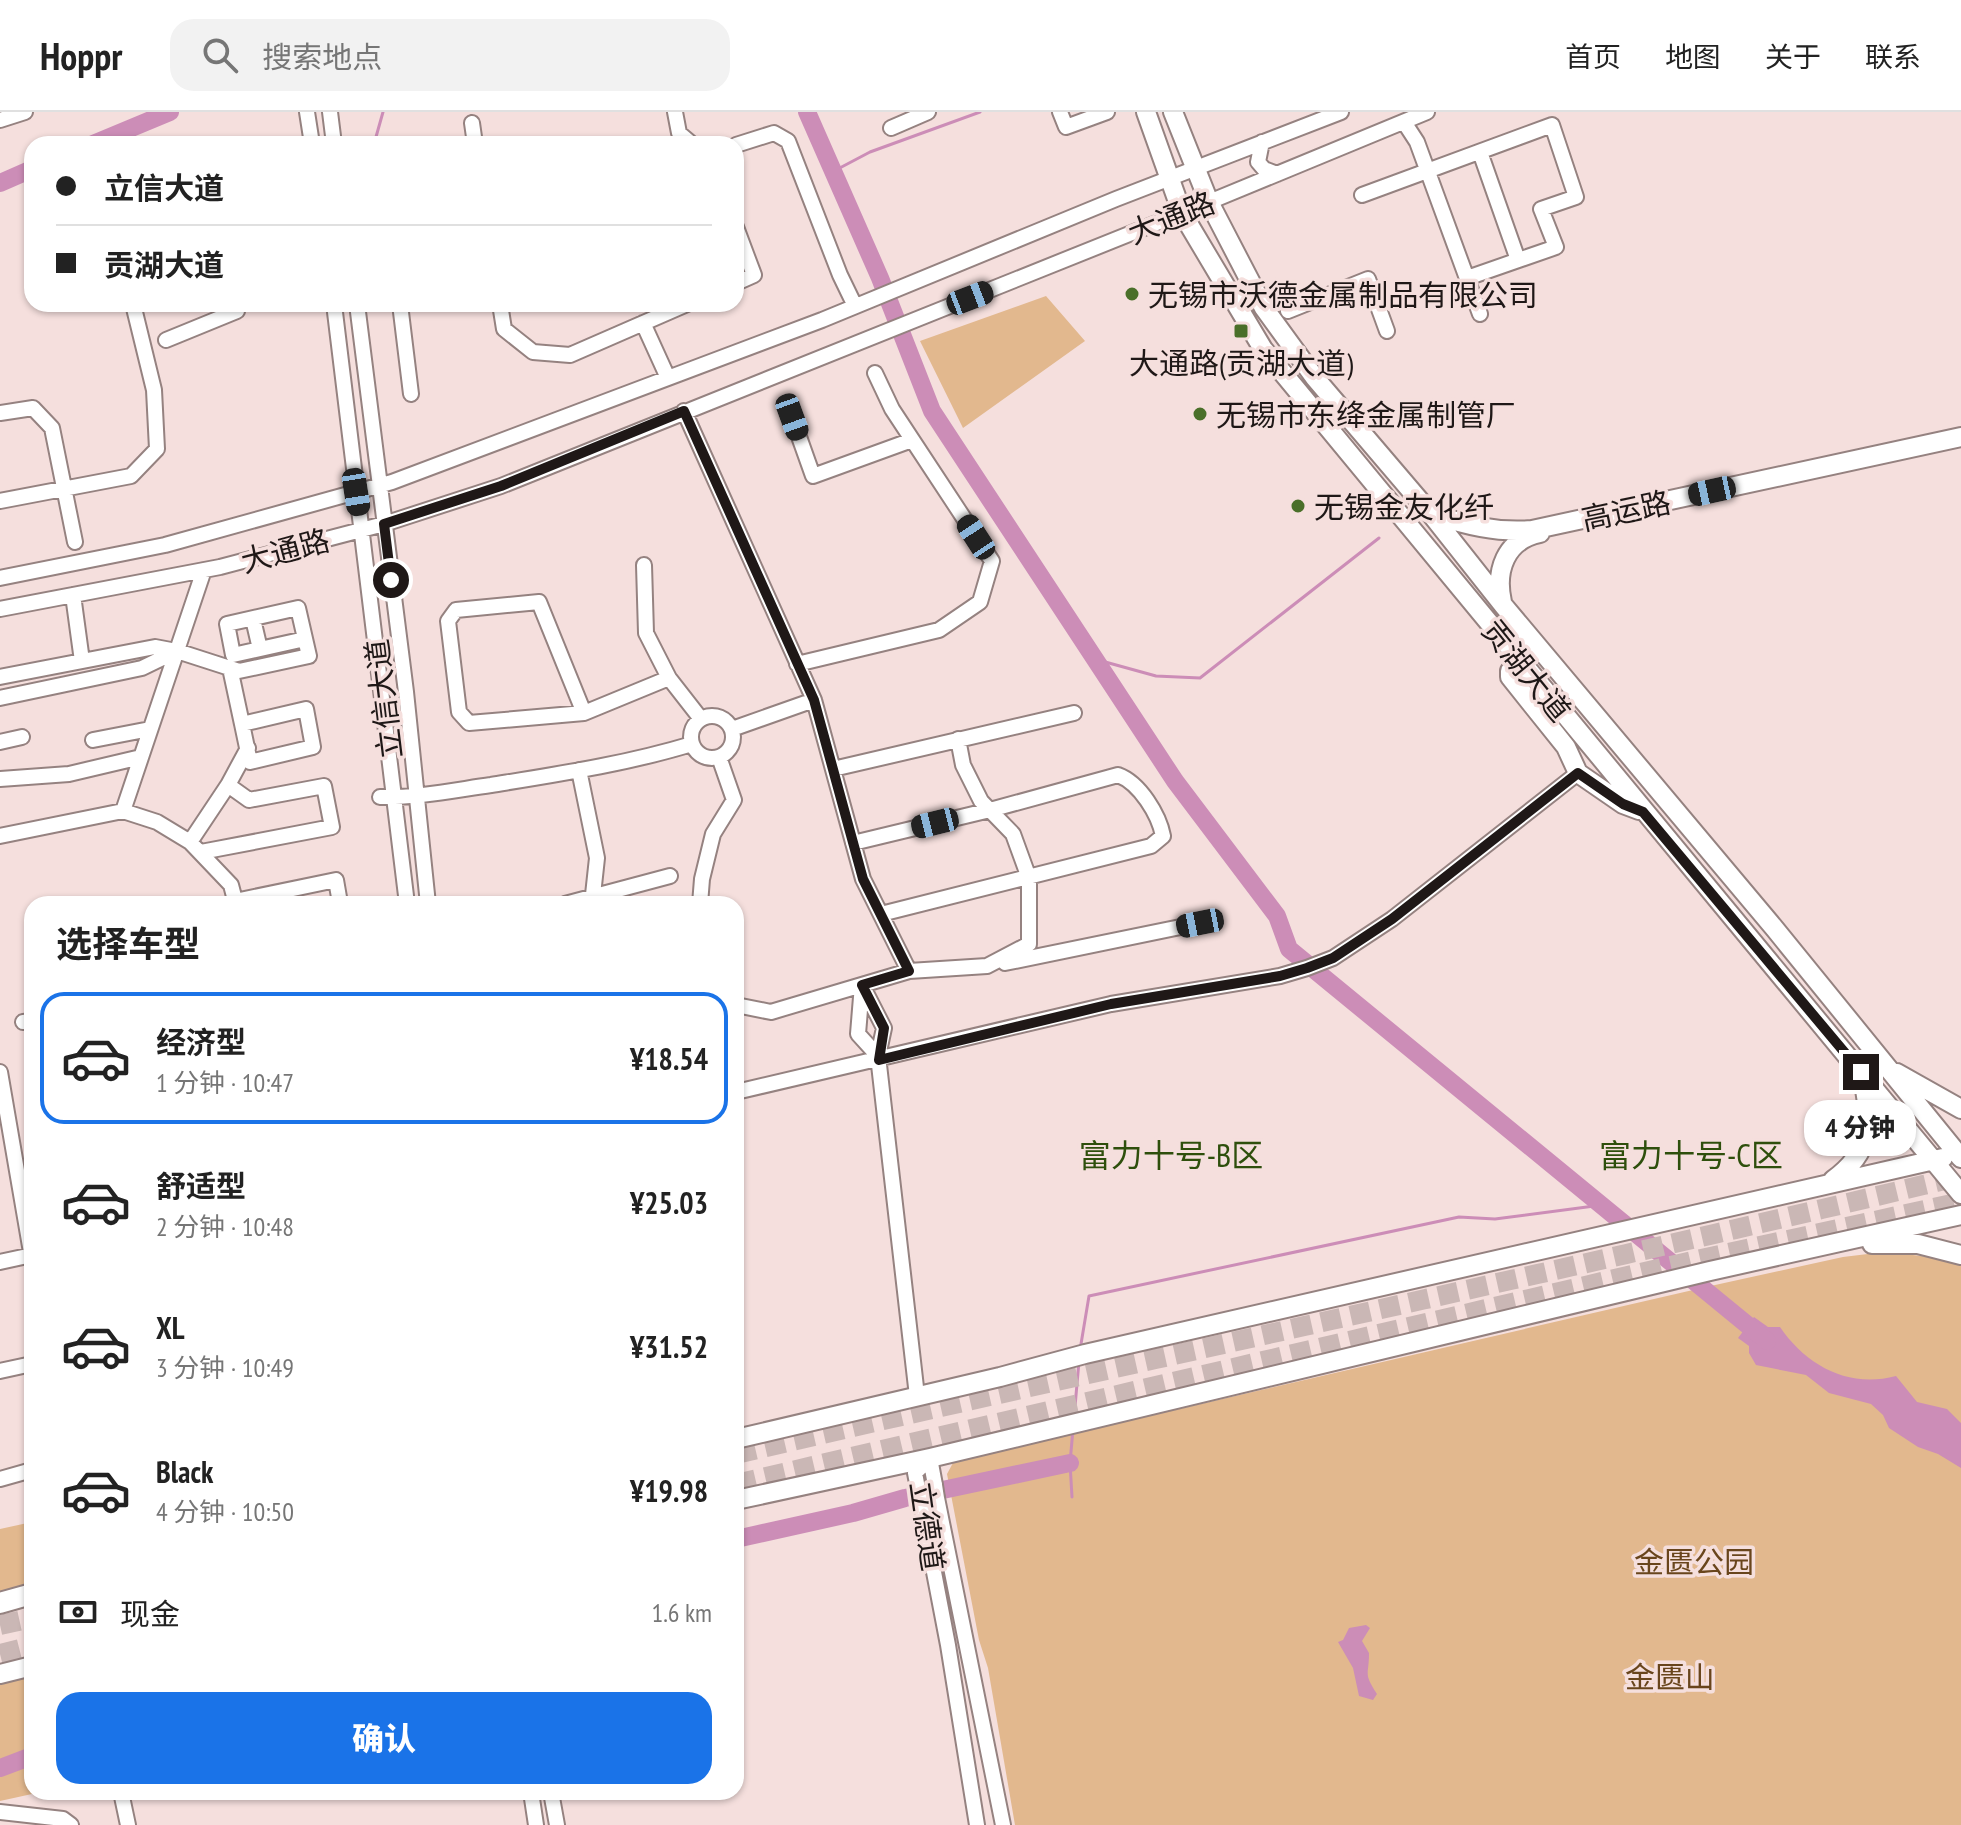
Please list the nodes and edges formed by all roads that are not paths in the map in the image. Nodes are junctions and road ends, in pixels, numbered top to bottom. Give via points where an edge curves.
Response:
1 (25, 112) edge
2 (307, 112) edge
3 (330, 112) edge
4 (675, 112) edge
5 (928, 112) edge
6 (1060, 112) edge
7 (1107, 112) edge
8 (1146, 112) edge
9 (1173, 112) edge
10 (1341, 112) edge
11 (1427, 112) edge
12 (0, 120) edge
13 (1404, 122) junction
14 (472, 123) dead end
15 (891, 128) dead end
16 (311, 136) edge
17 (333, 136) edge
18 (474, 136) edge
19 (683, 136) edge
20 (744, 142) edge
21 (1262, 142) junction
22 (1480, 152) junction
23 (1196, 168) junction
24 (1428, 172) junction
25 (1277, 174) junction
26 (1170, 178) junction
27 (1362, 195) dead end
28 (1209, 202) junction
29 (1182, 213) junction
30 (744, 248) edge
31 (1518, 260) junction
32 (1467, 278) junction
33 (744, 279) edge
34 (859, 305) junction
35 (1288, 311) dead end
36 (135, 312) edge
37 (235, 312) edge
38 (335, 312) edge
39 (358, 312) edge
40 (401, 312) edge
41 (501, 312) edge
42 (668, 312) edge
43 (1480, 314) dead end
44 (643, 323) junction
45 (1387, 331) dead end
46 (166, 340) dead end
47 (875, 373) dead end
48 (668, 378) junction
49 (411, 394) dead end
50 (684, 411) junction
51 (0, 413) edge
52 (792, 417) dead end
53 (1961, 438) edge
54 (912, 440) junction
55 (379, 486) junction
56 (63, 489) junction
57 (356, 492) junction
58 (0, 501) edge
59 (1431, 514) junction
60 (384, 524) junction
61 (362, 530) junction
62 (75, 542) dead end
63 (644, 565) dead end
64 (204, 570) junction
65 (0, 578) edge
66 (73, 595) junction
67 (1503, 605) junction
68 (0, 609) edge
69 (253, 619) junction
70 (305, 639) junction
71 (260, 649) junction
72 (177, 651) junction
73 (82, 661) junction
74 (1520, 662) junction
75 (797, 664) junction
76 (230, 668) junction
77 (0, 677) edge
78 (669, 678) junction
79 (0, 698) edge
80 (814, 700) junction
81 (584, 713) junction
82 (1074, 713) dead end
83 (701, 719) junction
84 (242, 724) junction
85 (150, 729) junction
86 (732, 729) junction
87 (22, 737) dead end
88 (958, 739) junction
89 (93, 740) dead end
90 (0, 742) edge
91 (692, 744) junction
92 (248, 748) junction
93 (141, 757) junction
94 (719, 757) junction
95 (833, 769) junction
96 (579, 770) junction
97 (1577, 772) junction
98 (0, 779) edge
99 (228, 785) junction
100 (417, 795) junction
101 (387, 797) junction
102 (990, 810) junction
103 (123, 811) junction
104 (1643, 812) junction
105 (0, 836) edge
106 (853, 843) junction
107 (196, 847) junction
108 (670, 876) dead end
109 (1029, 878) junction
110 (234, 896) edge
111 (263, 896) edge
112 (339, 896) edge
113 (406, 896) edge
114 (427, 896) edge
115 (593, 896) edge
116 (608, 896) edge
117 (701, 896) edge
118 (881, 914) junction
119 (1200, 923) dead end
120 (987, 966) junction
121 (909, 971) junction
122 (862, 985) junction
123 (744, 1007) edge
124 (878, 1058) junction
125 (1888, 1068) junction
126 (0, 1072) edge
127 (1861, 1072) junction
128 (744, 1088) edge
129 (1961, 1109) edge
130 (1960, 1155) edge
131 (1933, 1161) junction
132 (1828, 1184) junction
133 (1961, 1194) edge
134 (24, 1211) edge
135 (1961, 1215) edge
136 (1813, 1248) junction
137 (1961, 1255) edge
138 (24, 1259) edge
139 (0, 1265) edge
140 (24, 1366) edge
141 (0, 1371) edge
142 (917, 1396) junction
143 (744, 1437) edge
144 (930, 1458) junction
145 (24, 1472) edge
146 (0, 1479) edge
147 (744, 1498) edge
148 (24, 1596) edge
149 (0, 1602) edge
150 (24, 1668) edge
151 (0, 1674) edge
152 (120, 1800) edge
153 (532, 1800) edge
154 (552, 1800) edge
155 (0, 1812) edge
156 (71, 1825) edge
157 (125, 1825) edge
158 (536, 1825) edge
159 (557, 1825) edge
160 (977, 1825) edge
161 (1003, 1825) edge

1 - 12 street
2 - 16 street
3 - 17 street
4 - 19 street
5 - 15 street
6 - 7 street via 1066,127
8 - 26 main road, 贡湖大道
9 - 23 main road, 贡湖大道
10 - 21 street, 大通路
11 - 13 street, 大通路
13 - 24 street
13 - 25 street, 大通路
14 - 18 street
20 - 34 street via 774,133 788,141 840,275
21 - 23 street, 大通路
21 - 25 street via 1258,162
22 - 24 street
22 - 31 street
22 - 31 street via 1552,125 1576,197 1541,209 1556,247
23 - 26 street, 大通路
23 - 28 main road, 贡湖大道
24 - 27 street
24 - 32 street
25 - 28 street, 大通路
26 - 29 main road, 贡湖大道
26 - 34 street, 大通路
28 - 29 street, 大通路
28 - 59 main road, 贡湖大道 via 1264,308 1315,378
29 - 50 street, 大通路
29 - 74 main road, 贡湖大道 via 1263,349
30 - 33 street via 754,275
31 - 32 street
32 - 43 street
34 - 48 street, 大通路
35 - 45 street via 1368,279
36 - 56 street via 154,390 157,449 131,476
37 - 46 street
38 - 57 street, 立信大道
39 - 55 street, 立信大道
40 - 49 street
41 - 44 street via 504,329 533,352 570,355
42 - 44 street
44 - 48 street
47 - 54 street
48 - 55 street, 大通路
50 - 60 street, 大通路 via 501,486
50 - 75 street
51 - 56 street via 33,408 52,428
52 - 54 street via 813,476
53 - 59 main road, 高运路 via 1532,530 1485,529
53 - 67 main road, 高运路 via 1531,534 1499,568
54 - 75 street via 992,561 980,602 939,630
55 - 57 street, 大通路
55 - 60 street, 立信大道
56 - 58 street
56 - 62 street
57 - 61 street, 立信大道
57 - 65 street, 大通路 via 165,545
59 - 67 main road, 贡湖大道
60 - 61 street, 大通路
60 - 100 street, 立信大道
61 - 64 street, 大通路
61 - 101 street, 立信大道
63 - 78 street via 646,633
64 - 66 street, 大通路
64 - 72 street
66 - 68 street, 大通路
66 - 73 street
67 - 125 main road, 贡湖大道
69 - 70 street via 298,608
69 - 71 street
69 - 71 street via 227,624 233,655
70 - 71 street
70 - 76 street via 309,656 239,671
72 - 73 street via 155,647
72 - 76 street
72 - 79 street via 142,668
72 - 85 street
73 - 77 street
74 - 97 main road via 1510,677 1566,747
74 - 104 main road, 贡湖大道
75 - 80 street
76 - 84 street
78 - 81 street
78 - 83 street
80 - 86 street
80 - 95 street
81 - 81 street via 539,602 456,610 448,621 459,712 469,723
82 - 88 street
83 - 86 street via 715,717
83 - 91 street via 692,730
84 - 92 street
84 - 92 street via 306,709 313,747 250,762
85 - 89 street
85 - 93 street
86 - 94 street via 732,744
87 - 90 street
88 - 95 street
88 - 102 street via 963,765
91 - 94 street via 700,755
91 - 96 street
92 - 99 street
93 - 98 street via 69,774
93 - 103 street
94 - 117 street via 734,800 713,834
95 - 106 street
96 - 100 street
96 - 115 street via 597,858
97 - 104 main road
97 - 124 street via 1332,956 1280,974 1110,1001
99 - 107 street
99 - 107 street via 249,800 324,786 332,827
100 - 101 street
100 - 114 street, 立信大道
101 - 113 street, 立信大道
102 - 106 street
102 - 109 street via 1013,834
102 - 109 street via 1118,775 1128,778 1160,819 1163,836 1151,846
103 - 105 street
103 - 107 street via 157,822
104 - 127 main road, 贡湖大道
106 - 118 street
107 - 110 street via 231,885
108 - 116 street
109 - 118 street
109 - 120 street via 1029,944
111 - 112 street via 336,880
118 - 121 street
119 - 120 street
120 - 121 street
121 - 122 street
122 - 123 street via 771,1012
122 - 124 street via 884,1028
122 - 124 street via 858,1034
124 - 128 street
124 - 142 street
125 - 129 main road
125 - 130 main road, 贡湖大道
126 - 134 street
127 - 131 main road, 贡湖大道
127 - 132 main road via 1870,1111 1868,1132 1857,1157
130 - 131 main road
131 - 132 main road
131 - 133 main road, 贡湖大道
132 - 142 main road
135 - 136 main road
136 - 137 main road via 1891,1242
136 - 144 main road
138 - 139 street
140 - 141 street
142 - 143 main road
144 - 147 main road
144 - 160 street, 立德道 via 915,1473
144 - 161 street, 立德道
145 - 146 street
148 - 149 highway
150 - 151 main road
152 - 157 street
153 - 158 street
154 - 159 street
155 - 156 street via 63,1819

